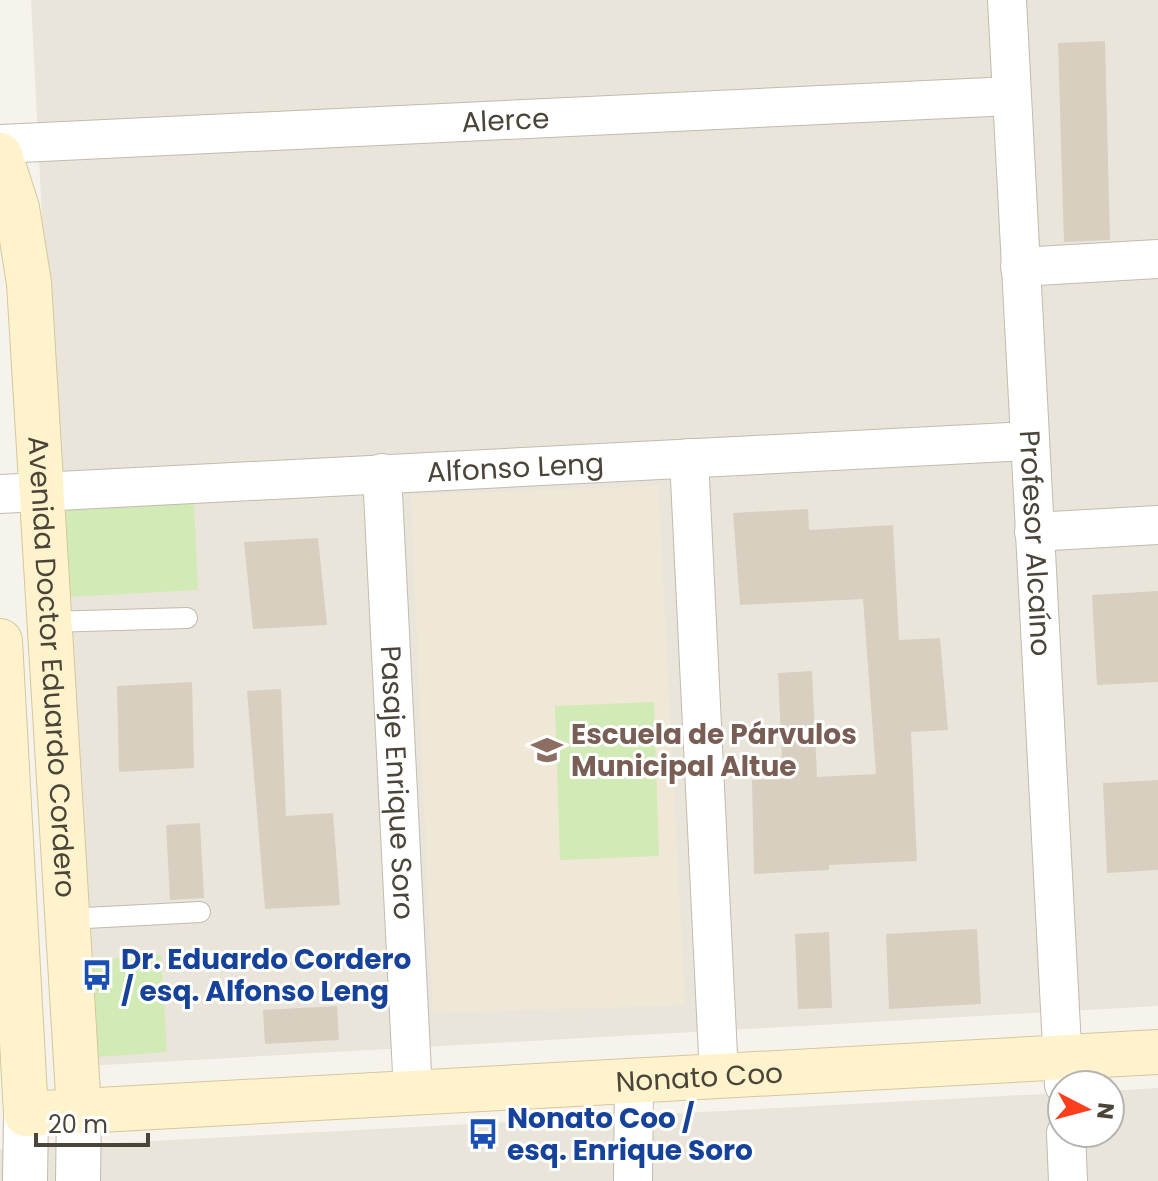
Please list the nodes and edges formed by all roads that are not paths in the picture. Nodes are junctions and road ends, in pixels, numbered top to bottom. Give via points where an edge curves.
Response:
1 (1006, 0) edge
2 (1011, 96) junction
3 (0, 144) edge
4 (0, 155) edge
5 (1158, 259) edge
6 (1020, 267) junction
7 (1029, 441) junction
8 (689, 458) junction
9 (382, 473) junction
10 (20, 492) edge
11 (1158, 525) edge
12 (1034, 532) junction
13 (187, 618) dead end
14 (49, 622) junction
15 (0, 641) edge
16 (200, 912) dead end
17 (67, 919) junction
18 (1158, 1052) edge
19 (1063, 1069) edge
20 (1073, 1069) edge
21 (1046, 1071) edge
22 (719, 1076) junction
23 (634, 1081) junction
24 (413, 1093) junction
25 (79, 1111) junction
26 (13, 1115) edge
27 (1067, 1149) edge
28 (25, 1181) edge
29 (78, 1181) edge
30 (633, 1181) edge
31 (1068, 1181) edge

1 - 2 street, Profesor Alcaíno
2 - 3 street, Alerce
2 - 6 street, Profesor Alcaíno
4 - 10 main road, Avenida Doctor Eduardo Cordero via 25,245
5 - 6 street
6 - 7 street, Profesor Alcaíno
7 - 8 street, Alfonso Leng
7 - 12 street, Profesor Alcaíno
8 - 9 street, Alfonso Leng
8 - 22 street
9 - 10 street, Alfonso Leng
9 - 24 street, Pasaje Enrique Soro
10 - 14 main road, Avenida Doctor Eduardo Cordero
11 - 12 street
12 - 19 street, Profesor Alcaíno
13 - 14 lane
14 - 17 main road, Avenida Doctor Eduardo Cordero
15 - 26 main road, Avenida Doctor Eduardo Cordero
16 - 17 lane
17 - 25 main road, Avenida Doctor Eduardo Cordero
18 - 20 main road, Nonato Coo
21 - 22 main road, Nonato Coo
22 - 23 main road, Nonato Coo
23 - 24 main road, Nonato Coo
23 - 30 street
24 - 25 main road, Nonato Coo
25 - 26 main road, Nonato Coo
25 - 29 street, Avenida Doctor Eduardo Cordero
26 - 28 street, Avenida Doctor Eduardo Cordero
27 - 31 street

